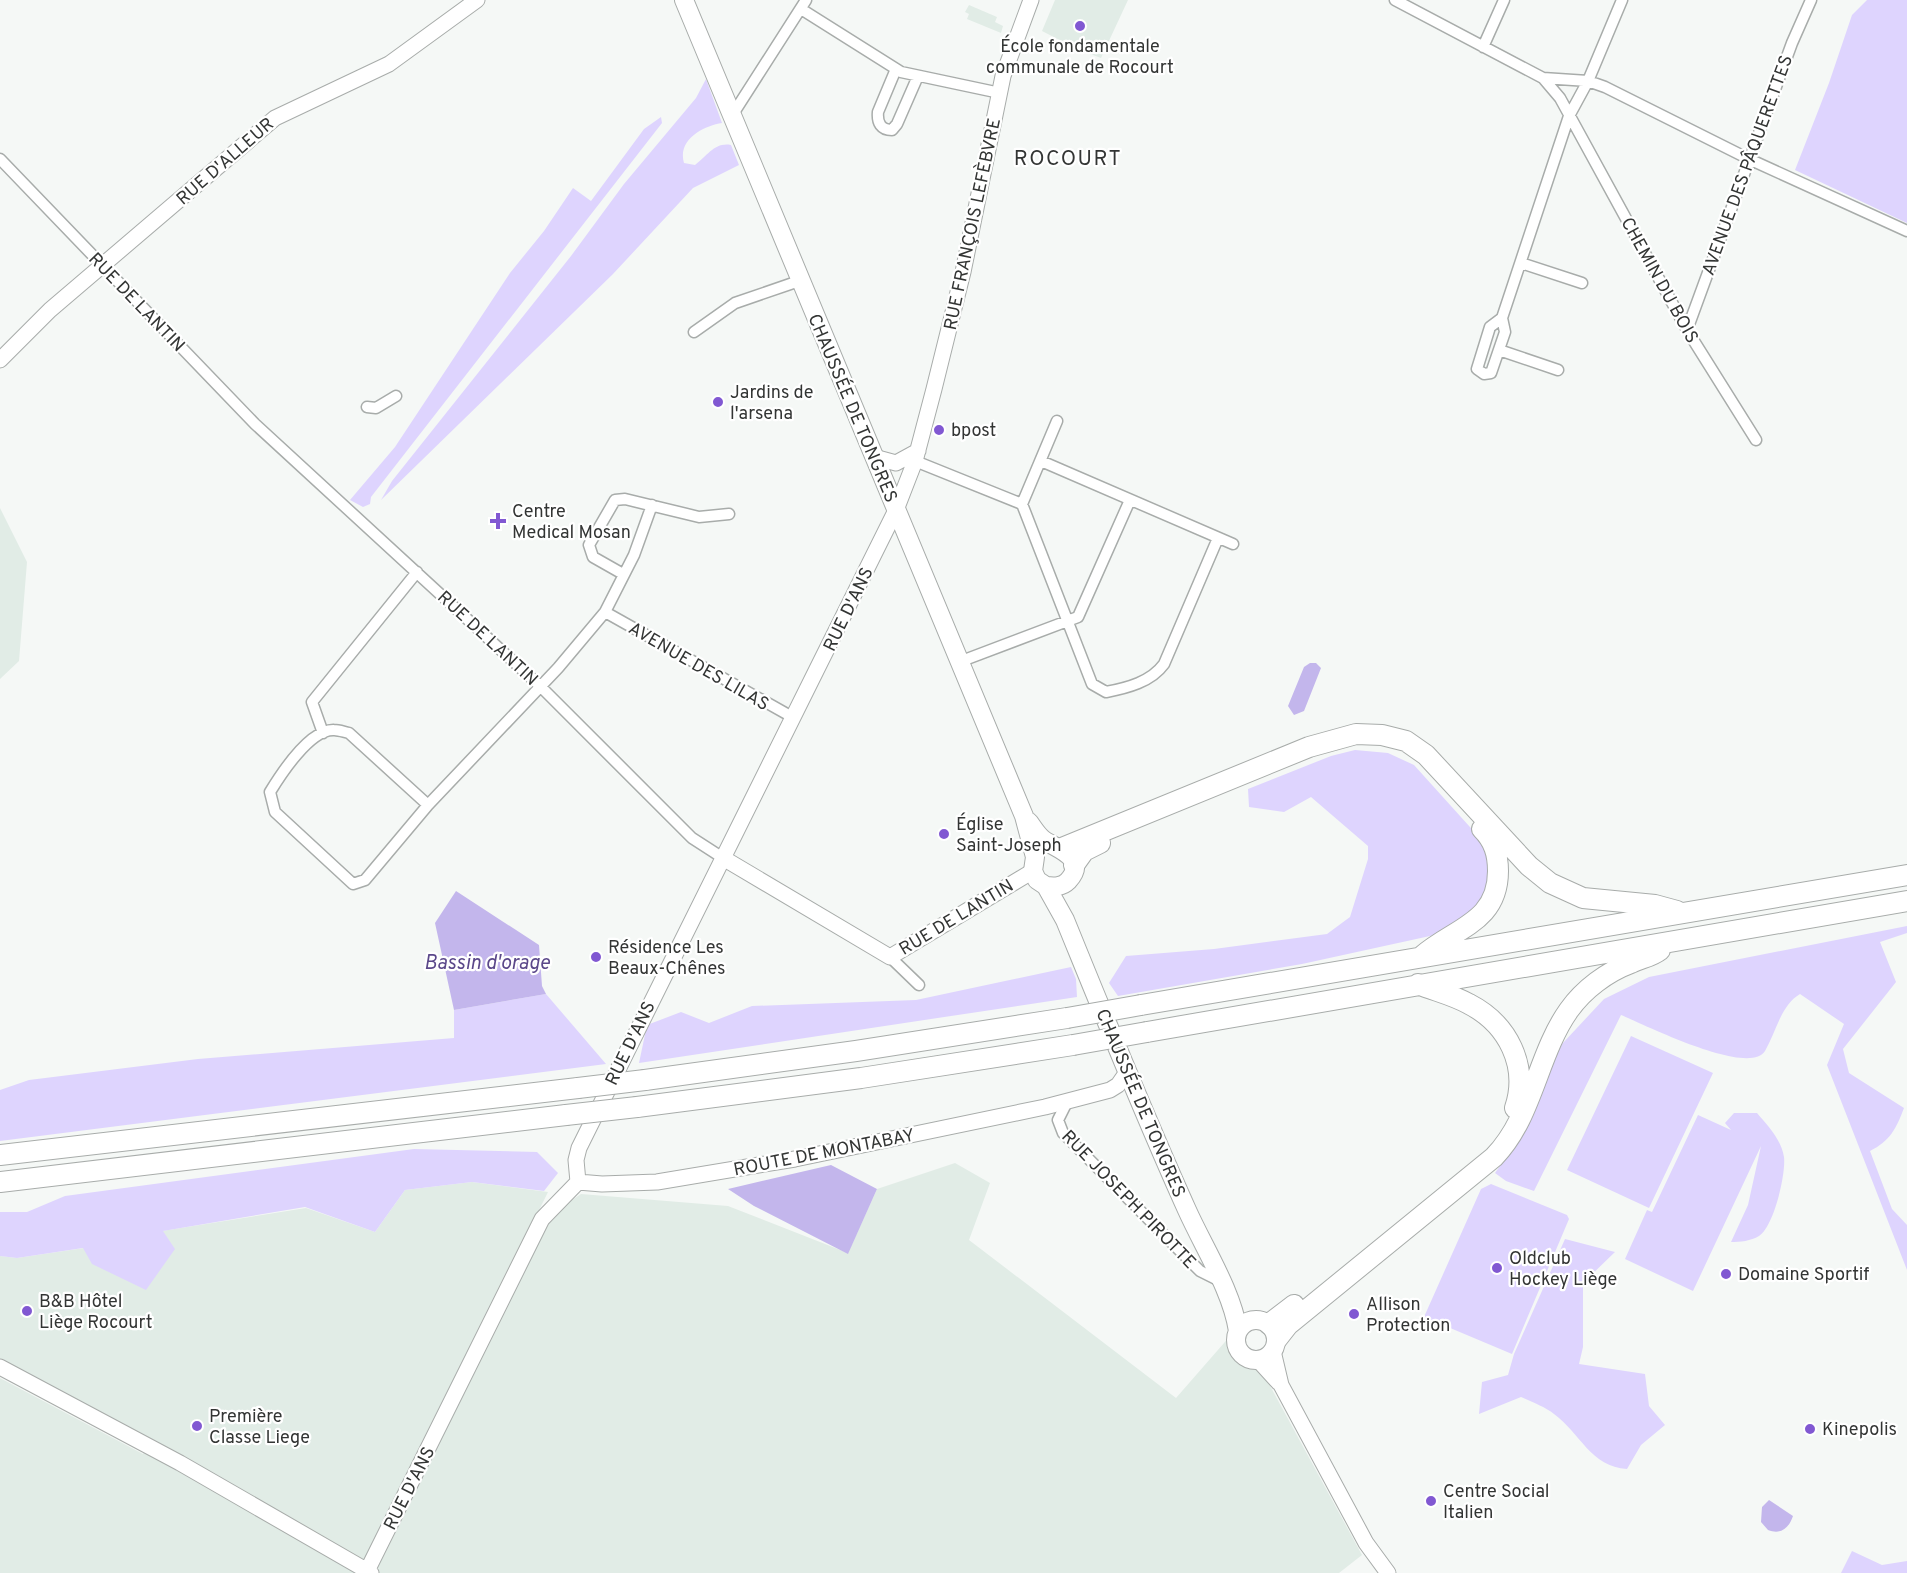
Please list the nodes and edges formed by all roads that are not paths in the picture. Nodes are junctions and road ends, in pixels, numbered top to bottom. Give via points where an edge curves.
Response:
1 (477, 0) edge
2 (684, 0) edge
3 (1031, 0) edge
4 (1395, 0) edge
5 (1504, 0) edge
6 (1622, 0) edge
7 (1811, 0) edge
8 (803, 5) edge
9 (1482, 47) junction
10 (896, 69) junction
11 (918, 76) junction
12 (1543, 78) junction
13 (1588, 81) junction
14 (1000, 93) junction
15 (733, 114) junction
16 (1569, 116) junction
17 (0, 159) edge
18 (1751, 160) junction
19 (1907, 231) edge
20 (1521, 263) junction
21 (103, 267) junction
22 (799, 281) junction
23 (1582, 284) dead end
24 (1502, 318) junction
25 (1687, 330) junction
26 (694, 333) dead end
27 (1499, 350) junction
28 (0, 360) edge
29 (1558, 370) dead end
30 (396, 396) dead end
31 (367, 407) dead end
32 (1057, 421) dead end
33 (1756, 440) dead end
34 (916, 456) junction
35 (874, 457) junction
36 (1041, 461) junction
37 (1130, 500) junction
38 (1022, 504) junction
39 (652, 506) junction
40 (896, 510) junction
41 (729, 514) dead end
42 (883, 537) junction
43 (1218, 538) junction
44 (909, 543) junction
45 (1233, 544) dead end
46 (417, 572) junction
47 (623, 574) junction
48 (605, 612) junction
49 (1067, 622) junction
50 (959, 662) junction
51 (540, 686) junction
52 (794, 718) junction
53 (323, 733) junction
54 (428, 805) junction
55 (1024, 816) junction
56 (1060, 848) junction
57 (723, 858) junction
58 (1034, 864) junction
59 (1074, 865) junction
60 (1907, 875) edge
61 (1055, 886) junction
62 (1907, 901) edge
63 (1685, 913) junction
64 (1670, 941) junction
65 (890, 957) junction
66 (1420, 958) junction
67 (919, 984) dead end
68 (1418, 984) junction
69 (1127, 1072) junction
70 (1068, 1100) junction
71 (0, 1155) edge
72 (0, 1182) edge
73 (578, 1182) junction
74 (1222, 1282) junction
75 (1238, 1331) junction
76 (1267, 1339) junction
77 (0, 1367) edge
78 (368, 1572) edge
79 (1388, 1573) edge

1 - 21 main road, RUE D'ALLEUR via 389,64 274,118
2 - 15 main road, CHAUSSÉE DE TONGRES
3 - 14 main road, RUE FRANÇOIS LEFÈBVRE via 1008,58
4 - 9 street, CHEMIN DU BOIS
5 - 9 street
6 - 13 street
7 - 18 street, AVENUE DES PÂQUERETTES via 1791,43
8 - 10 street
8 - 15 street
9 - 12 street, CHEMIN DU BOIS
10 - 11 street
10 - 11 street via 878,112 881,128 886,130 897,124
11 - 14 street
12 - 13 street, CHEMIN DU BOIS
12 - 16 street, CHEMIN DU BOIS
13 - 16 street
13 - 18 street
14 - 34 main road, RUE FRANÇOIS LEFÈBVRE via 963,272
15 - 22 main road, CHAUSSÉE DE TONGRES
16 - 20 street
16 - 25 street, CHEMIN DU BOIS
17 - 21 street, RUE DE LANTIN
18 - 19 street
18 - 25 street, AVENUE DES PÂQUERETTES
20 - 23 street
20 - 24 street
21 - 28 main road, RUE D'ALLEUR via 50,310
21 - 46 street, RUE DE LANTIN via 255,424
22 - 26 street via 735,303
22 - 35 main road, CHAUSSÉE DE TONGRES
24 - 27 street via 1505,332
24 - 27 street via 1490,327 1477,369 1484,374 1491,372
25 - 33 street, CHEMIN DU BOIS
27 - 29 street
30 - 31 street via 376,408
32 - 36 street
34 - 35 main road via 896,463
34 - 38 street
34 - 40 main road, RUE FRANÇOIS LEFÈBVRE
35 - 40 main road, CHAUSSÉE DE TONGRES
36 - 37 street
36 - 38 street
37 - 43 street
37 - 49 street via 1078,617
38 - 49 street
39 - 41 street via 699,517
39 - 47 street
39 - 47 street via 615,500 589,545 593,557
40 - 42 main road, RUE D'ANS
40 - 44 main road, CHAUSSÉE DE TONGRES
42 - 44 main road
42 - 52 main road, RUE D'ANS
43 - 45 street
43 - 49 street via 1156,675 1106,692 1092,684
44 - 50 main road, CHAUSSÉE DE TONGRES
46 - 51 street, RUE DE LANTIN
46 - 53 street via 312,702
47 - 48 street
48 - 51 street
48 - 52 street, AVENUE DES LILAS
49 - 50 street
50 - 55 main road, CHAUSSÉE DE TONGRES
51 - 54 street
51 - 57 street, RUE DE LANTIN via 692,838
52 - 57 main road, RUE D'ANS
53 - 54 street via 333,729 349,733
53 - 54 street via 313,738 283,771 270,792 275,812 353,884 364,880
55 - 56 main road, CHAUSSÉE DE TONGRES via 1042,839
55 - 58 main road, CHAUSSÉE DE TONGRES
56 - 58 main road via 1045,848
56 - 59 main road, CHAUSSÉE DE TONGRES via 1070,855
56 - 63 highway via 1309,747 1356,734 1382,735 1406,741 1426,755 1528,866 1550,883 1583,898 1655,905
57 - 65 main road, RUE DE LANTIN
57 - 73 main road, RUE D'ANS via 579,1148
58 - 61 main road, CHAUSSÉE DE TONGRES via 1037,880
58 - 65 main road, RUE DE LANTIN
59 - 61 main road via 1071,877
59 - 66 highway via 1084,851 1097,844 1323,751 1380,745 1421,762 1496,849 1498,882 1488,908 1465,930 1438,942
60 - 63 highway
61 - 69 main road, CHAUSSÉE DE TONGRES via 1065,921
62 - 64 highway
63 - 66 highway
64 - 68 highway
64 - 76 highway via 1654,955 1600,980 1569,1009 1514,1131 1500,1151
65 - 67 street
66 - 71 highway, bridge via 856,1051 645,1080
68 - 72 highway, bridge via 861,1078
68 - 76 highway via 1472,1005 1508,1039 1520,1070 1513,1116 1487,1153
69 - 70 main road, RUE JOSEPH PIROTTE via 1110,1090
69 - 74 main road, CHAUSSÉE DE TONGRES
70 - 73 main road, ROUTE DE MONTABAY via 840,1150 680,1179 639,1184
70 - 74 street, RUE JOSEPH PIROTTE via 1058,1120 1063,1133 1200,1271
73 - 78 main road, RUE D'ANS via 542,1219
74 - 75 main road, CHAUSSÉE DE TONGRES
74 - 76 main road, CHAUSSÉE DE TONGRES
75 - 76 main road via 1246,1323
75 - 76 main road, CHAUSSÉE DE TONGRES via 1238,1349 1244,1356
76 - 79 main road via 1281,1385 1366,1543
77 - 78 main road via 180,1463

